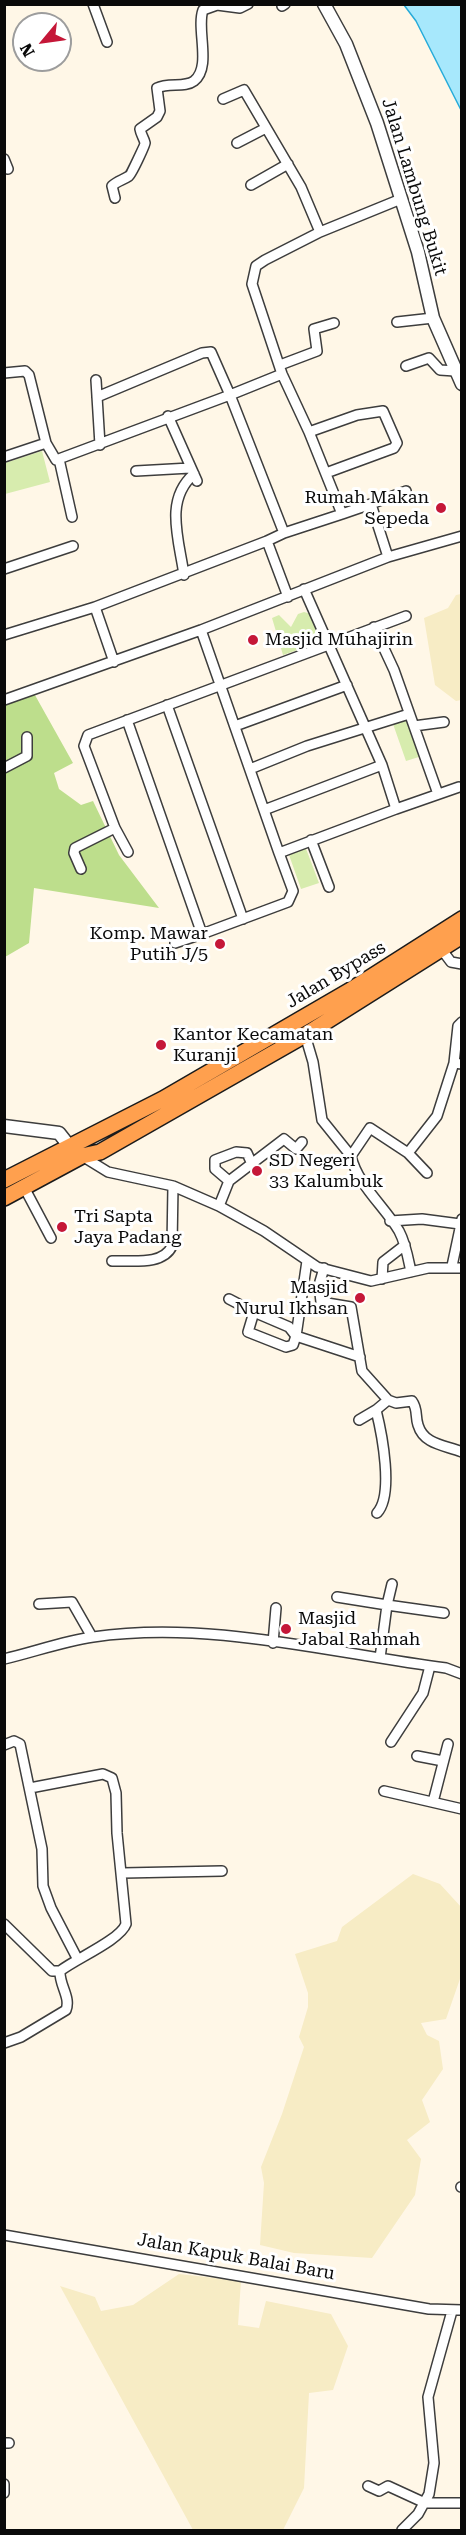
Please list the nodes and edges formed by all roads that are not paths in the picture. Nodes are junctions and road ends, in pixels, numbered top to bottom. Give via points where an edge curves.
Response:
1 (93, 4) edge
2 (248, 4) edge
3 (324, 4) edge
4 (107, 42) dead end
5 (223, 99) dead end
6 (266, 128) junction
7 (237, 143) dead end
8 (288, 164) junction
9 (251, 185) dead end
10 (115, 198) dead end
11 (401, 199) junction
12 (320, 232) junction
13 (433, 318) junction
14 (397, 322) dead end
15 (334, 323) dead end
16 (406, 366) dead end
17 (281, 370) junction
18 (455, 371) junction
19 (4, 373) edge
20 (96, 380) dead end
21 (462, 384) edge
22 (230, 395) junction
23 (97, 397) junction
24 (168, 416) junction
25 (309, 432) junction
26 (46, 443) junction
27 (100, 446) junction
28 (4, 457) edge
29 (59, 459) junction
30 (136, 471) dead end
31 (326, 473) junction
32 (194, 474) junction
33 (406, 491) dead end
34 (371, 504) junction
35 (342, 514) junction
36 (72, 517) dead end
37 (284, 533) junction
38 (462, 536) edge
39 (267, 541) junction
40 (73, 546) dead end
41 (388, 557) junction
42 (4, 569) edge
43 (184, 574) junction
44 (304, 589) junction
45 (288, 597) junction
46 (95, 607) junction
47 (406, 615) dead end
48 (374, 627) junction
49 (201, 630) junction
50 (4, 635) edge
51 (329, 643) junction
52 (114, 662) junction
53 (220, 684) junction
54 (347, 685) junction
55 (4, 699) edge
56 (167, 705) junction
57 (409, 714) junction
58 (127, 720) junction
59 (444, 722) dead end
60 (235, 726) junction
61 (414, 726) junction
62 (365, 728) junction
63 (27, 737) dead end
64 (382, 765) junction
65 (4, 768) edge
66 (250, 769) junction
67 (459, 787) dead end
68 (438, 794) junction
69 (396, 809) junction
70 (264, 810) junction
71 (115, 828) junction
72 (311, 840) junction
73 (128, 852) dead end
74 (279, 853) junction
75 (81, 869) dead end
76 (329, 887) dead end
77 (243, 919) junction
78 (462, 919) edge
79 (202, 934) junction
80 (462, 936) edge
81 (175, 943) dead end
82 (442, 950) junction
83 (462, 964) edge
84 (361, 992) junction
85 (462, 1023) edge
86 (305, 1035) junction
87 (458, 1063) edge
88 (4, 1126) edge
89 (302, 1142) dead end
90 (76, 1151) junction
91 (408, 1153) junction
92 (351, 1156) junction
93 (251, 1162) junction
94 (427, 1173) dead end
95 (4, 1180) edge
96 (229, 1181) junction
97 (173, 1186) junction
98 (24, 1189) junction
99 (4, 1198) edge
100 (219, 1206) junction
101 (390, 1221) junction
102 (461, 1222) edge
103 (51, 1238) dead end
104 (405, 1245) junction
105 (112, 1261) dead end
106 (307, 1261) junction
107 (457, 1267) edge
108 (324, 1268) junction
109 (411, 1272) junction
110 (382, 1279) junction
111 (304, 1284) junction
112 (319, 1285) junction
113 (229, 1299) dead end
114 (254, 1312) junction
115 (296, 1336) junction
116 (360, 1357) junction
117 (388, 1400) junction
118 (376, 1410) junction
119 (359, 1420) dead end
120 (462, 1452) edge
121 (377, 1514) dead end
122 (392, 1584) dead end
123 (337, 1597) dead end
124 (39, 1604) dead end
125 (387, 1605) junction
126 (276, 1608) dead end
127 (444, 1613) dead end
128 (92, 1637) junction
129 (273, 1643) junction
130 (380, 1658) junction
131 (4, 1659) edge
132 (430, 1666) junction
133 (462, 1674) edge
134 (390, 1742) dead end
135 (448, 1744) dead end
136 (4, 1745) edge
137 (417, 1756) dead end
138 (443, 1761) junction
139 (30, 1788) junction
140 (384, 1791) dead end
141 (433, 1802) junction
142 (462, 1809) edge
143 (222, 1871) dead end
144 (123, 1873) junction
145 (4, 1924) edge
146 (77, 1958) junction
147 (60, 1971) junction
148 (4, 2043) edge
149 (4, 2235) edge
150 (457, 2311) edge
151 (4, 2484) edge
152 (368, 2486) dead end
153 (4, 2493) edge
154 (425, 2503) junction
155 (462, 2503) edge
156 (402, 2530) edge

1 - 4 street
2 - 10 street via 240,8 217,5 203,10 198,77 193,83 157,88 160,111 140,129 144,149 135,161 134,171 112,186
3 - 11 street, Jalan Lambung Bukit via 360,78
5 - 6 street via 244,90
6 - 7 street
6 - 8 street
8 - 9 street
8 - 12 street
11 - 12 street
11 - 13 street, Jalan Lambung Bukit
12 - 17 street via 265,260 253,273 252,284
13 - 14 street
13 - 18 street, Jalan Lambung Bukit
15 - 17 street via 314,329 317,351
16 - 18 street via 429,358 440,370
17 - 22 street
17 - 25 street
18 - 21 street, Jalan Lambung Bukit
19 - 26 street via 25,371 29,375
20 - 23 street
22 - 23 street via 211,352
22 - 24 street
22 - 37 street
23 - 27 street
24 - 27 street
24 - 32 street
25 - 31 street
25 - 31 street via 357,415 383,411 397,443 394,448
26 - 28 street
26 - 29 street
27 - 29 street
29 - 36 street
30 - 32 street
31 - 35 street
32 - 43 street via 176,498
33 - 34 street
34 - 35 street
34 - 41 street
35 - 37 street
37 - 39 street
38 - 41 street
39 - 43 street
39 - 45 street
40 - 42 street
41 - 44 street
43 - 46 street
44 - 45 street
44 - 51 street
45 - 49 street
46 - 50 street
46 - 52 street
47 - 48 street
48 - 51 street
48 - 57 street
49 - 52 street
49 - 53 street
51 - 53 street
51 - 54 street
52 - 55 street
53 - 56 street
53 - 60 street
54 - 60 street
54 - 62 street
56 - 58 street
56 - 77 street
57 - 61 street
57 - 62 street
58 - 71 street via 88,735 84,746
58 - 79 street
59 - 61 street
60 - 66 street
61 - 68 street
62 - 64 street
62 - 66 street
63 - 65 street via 27,756
64 - 69 street
64 - 70 street
66 - 70 street
67 - 68 street
68 - 69 street
69 - 72 street
70 - 74 street
71 - 73 street
71 - 75 street via 75,848
72 - 74 street
72 - 76 street
74 - 77 street via 292,898
77 - 79 street
78 - 84 highway, Jalan Bypass
79 - 81 street
80 - 82 highway
82 - 83 street via 451,962
82 - 84 highway
84 - 86 highway
84 - 90 highway, Jalan Bypass via 163,1099
85 - 87 street via 458,1026
86 - 90 highway via 100,1152
86 - 92 street via 322,1120
87 - 91 street via 437,1116
88 - 90 street via 59,1133
89 - 93 street via 296,1149 284,1139
90 - 95 highway
90 - 97 street via 115,1175
90 - 98 highway, Jalan Bypass
91 - 92 street via 370,1128
91 - 94 street
92 - 101 street
93 - 96 street
93 - 96 street via 242,1151 215,1160 215,1169
96 - 100 street
97 - 100 street
97 - 105 street via 172,1246 168,1254 160,1259
98 - 99 highway, Jalan Bypass
98 - 103 street
100 - 106 street
101 - 102 street
101 - 104 street
102 - 107 street
104 - 109 street
104 - 110 street via 383,1262
106 - 108 street
106 - 111 street
107 - 109 street
108 - 110 street via 371,1281
108 - 112 street
109 - 110 street
111 - 112 street
111 - 115 street
112 - 116 street via 321,1302 347,1305 353,1310
113 - 114 street
114 - 115 street via 289,1327
114 - 115 street via 249,1334 285,1347 293,1345
115 - 116 street
116 - 117 street via 362,1371
117 - 118 street
117 - 120 street via 412,1401 423,1435 430,1442
118 - 119 street
118 - 121 street via 386,1493
122 - 125 street
123 - 125 street
124 - 128 street via 72,1602
125 - 127 street
125 - 130 street
126 - 129 street
128 - 129 street via 222,1635
128 - 131 street
129 - 130 street
130 - 132 street
132 - 133 street
132 - 134 street via 423,1692
135 - 138 street
136 - 139 street via 14,1741 20,1744
137 - 138 street
138 - 141 street
139 - 144 street via 103,1774 112,1778
139 - 146 street via 42,1849 43,1886
140 - 141 street
141 - 142 street
143 - 144 street
144 - 146 street via 123,1932
145 - 147 street via 52,1971
146 - 147 street
147 - 148 street via 68,2002 66,2010
149 - 150 street, Jalan Kapuk Balai Baru via 148,2258 234,2277
150 - 154 street via 428,2397 434,2463
151 - 153 street
152 - 154 street via 379,2491 388,2486
154 - 155 street
154 - 156 street

